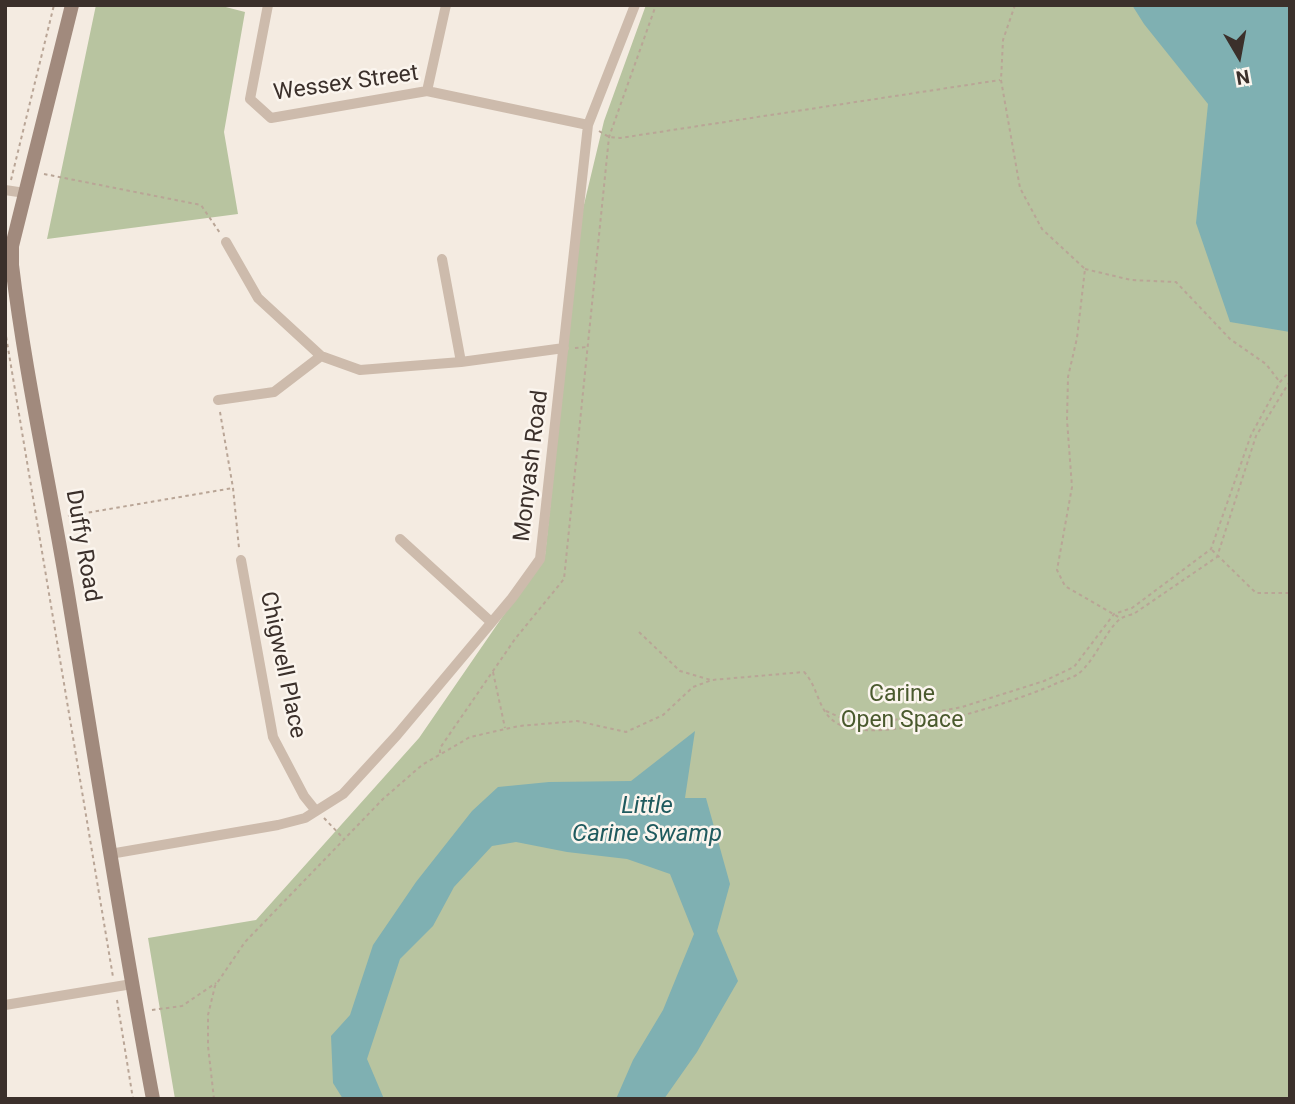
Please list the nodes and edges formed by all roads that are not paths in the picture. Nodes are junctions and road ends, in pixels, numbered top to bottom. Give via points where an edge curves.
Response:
1 (72, 5) edge
2 (268, 5) edge
3 (446, 5) edge
4 (635, 5) edge
5 (427, 91) junction
6 (588, 125) junction
7 (7, 190) edge
8 (25, 192) junction
9 (226, 242) road end
10 (442, 259) dead end
11 (564, 348) junction
12 (321, 356) junction
13 (461, 362) junction
14 (218, 400) road end
15 (400, 539) dead end
16 (240, 560) road end
17 (491, 622) junction
18 (316, 811) junction
19 (110, 854) junction
20 (132, 984) junction
21 (5, 1005) edge
22 (153, 1099) edge

1 - 8 main road, Duffy Road
2 - 5 street, Wessex Street via 250,99 271,118
3 - 5 street
4 - 6 street, Monyash Road
5 - 6 street, Wessex Street
6 - 11 street, Monyash Road
7 - 8 street
8 - 19 main road, Duffy Road via 12,264
9 - 12 street via 258,298
10 - 13 street
11 - 13 street
11 - 17 street, Monyash Road via 540,559
12 - 13 street via 360,370
12 - 14 street via 274,393
15 - 17 street
16 - 18 street, Chigwell Place via 273,737
17 - 18 street, Monyash Road via 397,735 343,793
18 - 19 street, Monyash Road via 278,825
19 - 20 main road, Duffy Road
20 - 21 street
20 - 22 main road, Duffy Road

